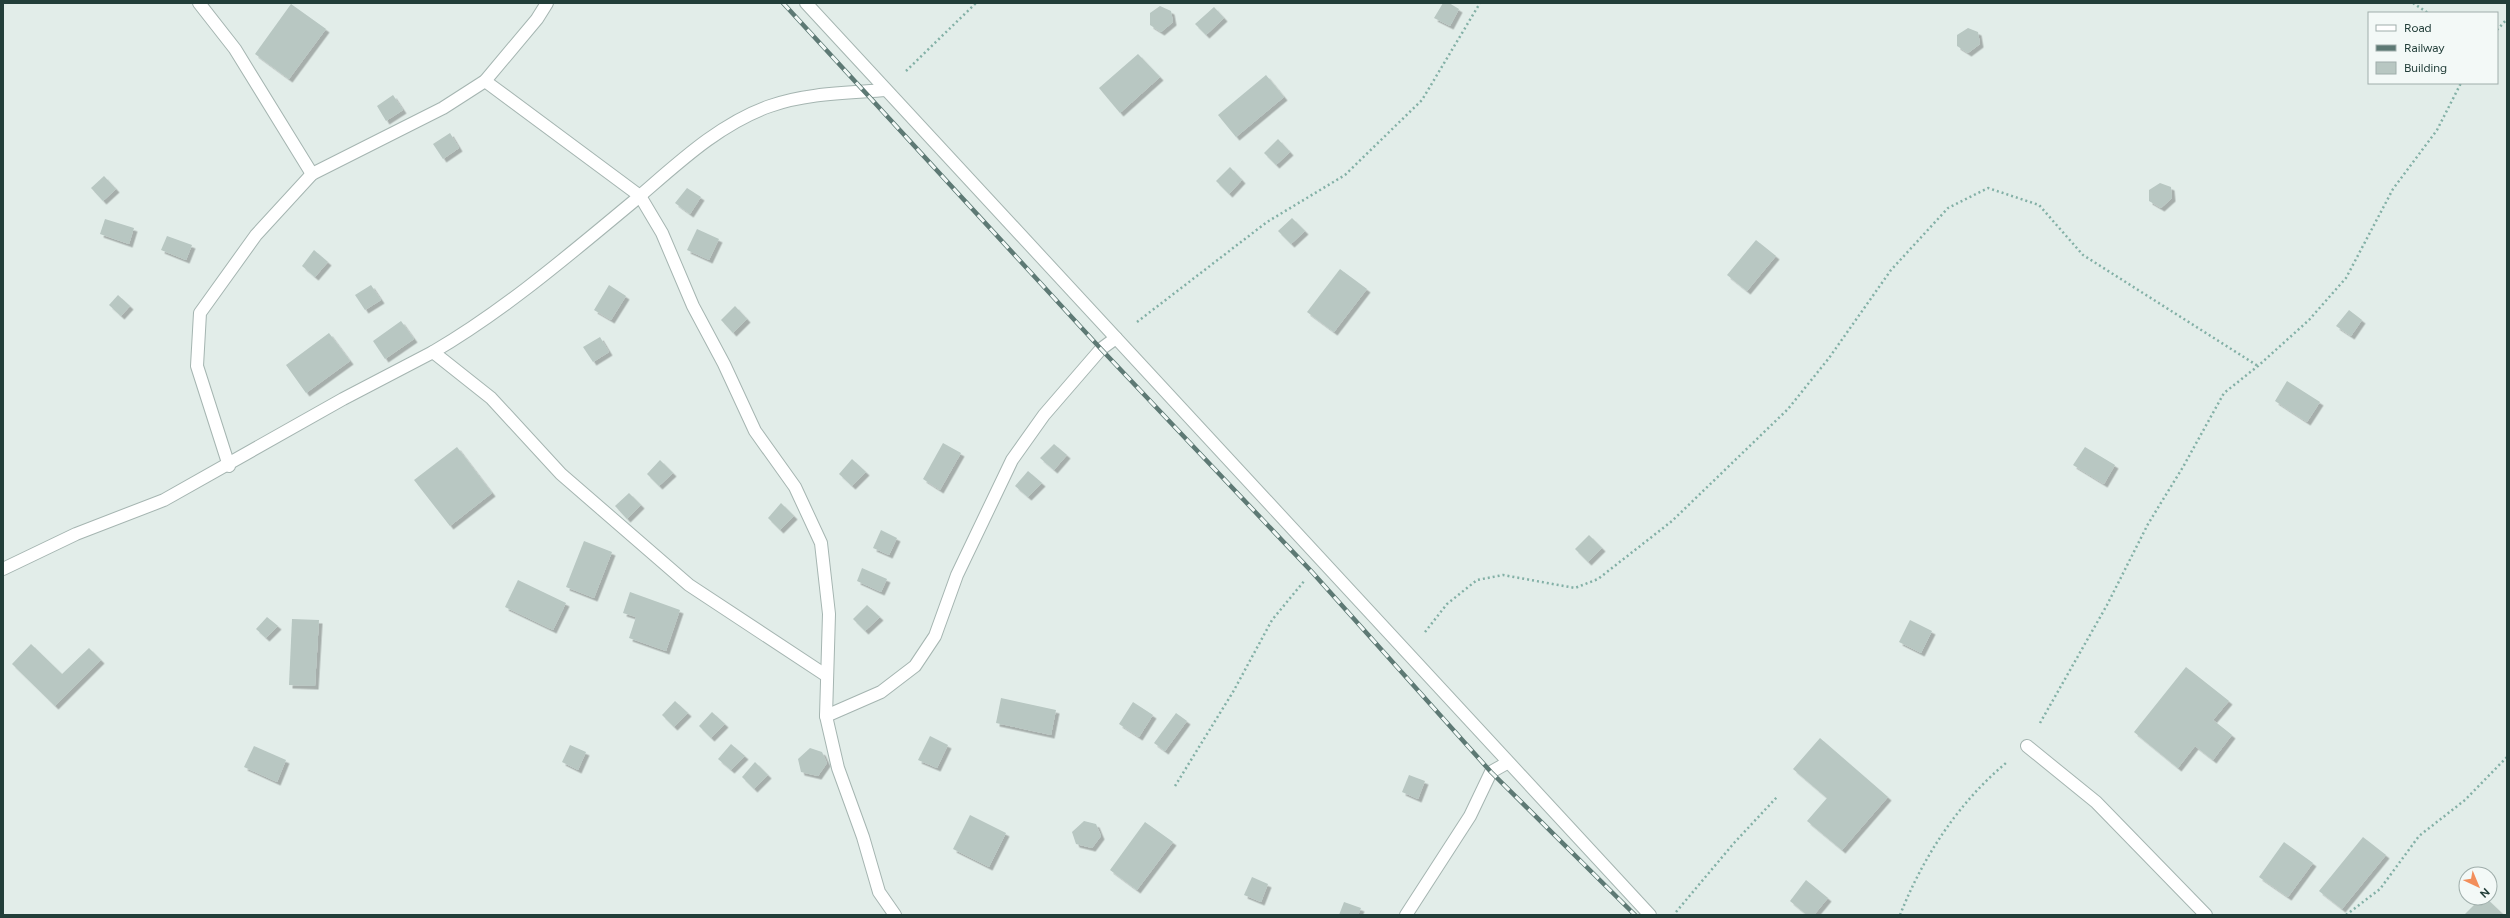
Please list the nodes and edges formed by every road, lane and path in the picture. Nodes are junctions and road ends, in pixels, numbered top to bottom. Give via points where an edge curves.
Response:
1 (199, 3) edge
2 (547, 3) edge
3 (806, 3) edge
4 (976, 3) edge
5 (1480, 3) edge
6 (2413, 3) edge
7 (2426, 12) edge
8 (2507, 20) edge
9 (2498, 29) edge
10 (485, 81) junction
11 (2460, 84) edge
12 (886, 90) junction
13 (312, 174) junction
14 (640, 196) junction
15 (1116, 338) junction
16 (433, 352) junction
17 (2258, 366) junction
18 (229, 466) junction
19 (1321, 562) junction
20 (3, 569) edge
21 (1407, 653) junction
22 (827, 676) junction
23 (826, 716) junction
24 (2027, 746) junction
25 (2507, 757) edge
26 (1507, 763) junction
27 (1175, 786) dead end
28 (1777, 797) dead end
29 (895, 915) edge
30 (1406, 915) edge
31 (1650, 915) edge
32 (1673, 915) edge
33 (1900, 915) edge
34 (2206, 915) edge
35 (2346, 915) edge

1 - 13 street via 235,49
2 - 10 street via 537,19
3 - 12 street
4 - 12 path
5 - 15 path via 1422,100 1345,175 1267,222
6 - 7 path
8 - 9 path
10 - 13 street via 443,108
10 - 14 street
11 - 17 path via 2437,130 2393,189 2346,278 2309,320
12 - 14 street via 827,94 770,106 738,120 706,142
12 - 15 street
13 - 18 street via 256,235 200,313 197,366
14 - 16 street via 482,320
14 - 22 street via 662,233 693,306 755,431 795,487 821,543 828,614
15 - 19 street
15 - 23 street via 1101,349 1044,416 1012,460 957,575 935,636 916,666 881,692
16 - 18 street via 343,399
16 - 22 street via 491,398 561,474 689,585
17 - 21 path via 2084,254 2039,205 1988,188 1948,208 1891,270 1829,358 1788,409 1672,521 1598,579 1575,588 1503,575 1477,580 1447,604
17 - 24 path via 2224,393 2148,524 2108,605
18 - 20 street via 164,500 76,534
19 - 21 street
19 - 27 path via 1272,620 1233,692
21 - 26 street
22 - 23 street
23 - 29 street via 838,768 863,837 879,892
24 - 33 path via 1981,784 1930,851
24 - 34 street via 2096,802
25 - 35 path via 2465,800 2419,836 2380,889
26 - 30 street via 1491,772 1470,816
26 - 31 street
28 - 32 path

